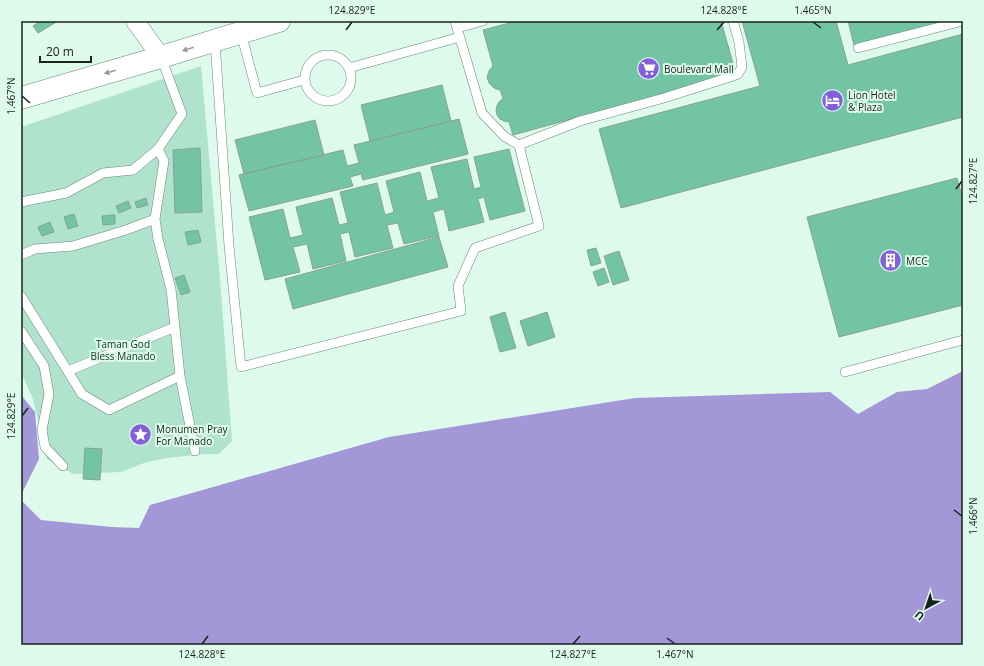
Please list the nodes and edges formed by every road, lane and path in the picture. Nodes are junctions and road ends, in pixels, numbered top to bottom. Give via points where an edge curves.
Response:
1 (135, 21) edge
2 (279, 21) edge
3 (482, 21) edge
4 (733, 21) edge
5 (963, 21) edge
6 (456, 24) edge
7 (241, 33) junction
8 (460, 37) junction
9 (215, 40) junction
10 (858, 48) dead end
11 (161, 57) junction
12 (348, 68) junction
13 (304, 80) junction
14 (21, 98) edge
15 (518, 145) junction
16 (158, 149) junction
17 (21, 202) edge
18 (155, 218) junction
19 (21, 256) edge
20 (21, 296) edge
21 (175, 327) junction
22 (21, 331) edge
23 (963, 340) edge
24 (68, 371) junction
25 (845, 372) dead end
26 (180, 376) junction
27 (195, 452) dead end
28 (63, 466) dead end

1 - 11 street
2 - 7 highway
3 - 6 lane
4 - 15 lane via 742,67 738,74 580,121
5 - 10 lane
6 - 8 lane
7 - 9 highway
7 - 13 lane via 257,93
8 - 12 lane
8 - 15 lane via 482,113 504,136
9 -> 11 highway
9 - 15 lane via 240,367 461,311 458,286 475,248 539,226
11 -> 14 highway
11 - 16 lane via 182,114
12 - 13 lane via 340,58 321,56 310,62
12 - 13 lane via 351,74 349,88 346,94 334,101 320,101 314,98
16 - 17 lane via 133,170 103,173 66,193
16 - 18 lane via 164,161
18 - 19 lane via 73,246 35,249
18 - 21 lane via 171,289
20 - 24 lane
21 - 24 lane
21 - 26 lane
22 - 28 lane via 44,366 49,394 42,430 45,447
23 - 25 lane
24 - 26 lane via 82,394 109,410
26 - 27 lane

